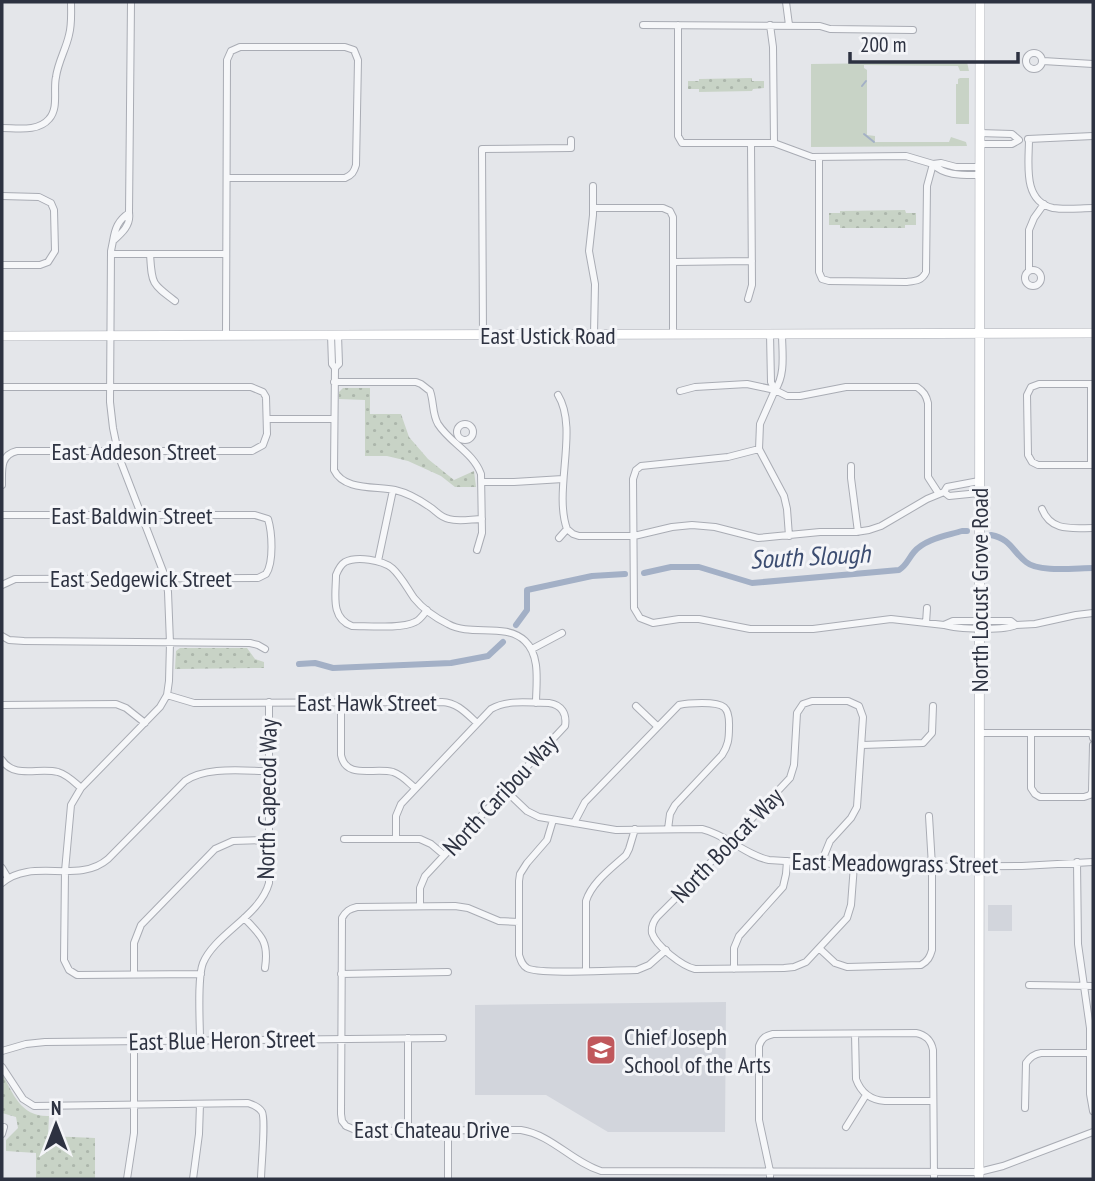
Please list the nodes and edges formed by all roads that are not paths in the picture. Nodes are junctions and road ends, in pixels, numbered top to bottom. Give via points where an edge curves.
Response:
1 (71, 2) edge
2 (131, 2) edge
3 (786, 2) edge
4 (980, 2) edge
5 (643, 25) dead end
6 (678, 25) junction
7 (770, 26) junction
8 (789, 26) junction
9 (913, 30) dead end
10 (1043, 61) dead end
11 (1093, 64) edge
12 (2, 128) edge
13 (979, 133) junction
14 (1093, 136) edge
15 (1019, 139) junction
16 (1029, 139) junction
17 (571, 141) dead end
18 (774, 143) junction
19 (751, 144) junction
20 (979, 144) junction
21 (819, 157) junction
22 (933, 164) junction
23 (979, 171) junction
24 (227, 178) junction
25 (593, 186) dead end
26 (2, 196) edge
27 (1044, 204) junction
28 (593, 208) junction
29 (1093, 208) edge
30 (111, 254) junction
31 (150, 254) junction
32 (226, 254) junction
33 (752, 261) junction
34 (674, 262) junction
35 (2, 265) edge
36 (1030, 270) dead end
37 (748, 299) dead end
38 (175, 300) dead end
39 (1093, 332) edge
40 (980, 333) junction
41 (594, 334) junction
42 (673, 334) junction
43 (770, 334) junction
44 (782, 334) junction
45 (335, 335) junction
46 (483, 335) junction
47 (2, 336) edge
48 (110, 336) junction
49 (226, 336) junction
50 (334, 382) junction
51 (1092, 384) edge
52 (2, 387) edge
53 (110, 387) junction
54 (775, 390) junction
55 (680, 391) dead end
56 (558, 395) dead end
57 (267, 419) junction
58 (334, 419) junction
59 (759, 449) junction
60 (117, 451) junction
61 (1092, 465) edge
62 (851, 466) dead end
63 (563, 479) junction
64 (979, 481) junction
65 (482, 482) junction
66 (2, 485) edge
67 (393, 490) junction
68 (942, 493) junction
69 (979, 493) junction
70 (1042, 509) dead end
71 (2, 515) edge
72 (141, 515) junction
73 (482, 519) junction
74 (1093, 528) edge
75 (567, 529) junction
76 (858, 531) junction
77 (634, 536) junction
78 (789, 536) junction
79 (559, 538) dead end
80 (477, 550) dead end
81 (378, 561) junction
82 (270, 569) joint
83 (166, 579) junction
84 (5, 582) edge
85 (927, 608) dead end
86 (427, 610) junction
87 (1093, 613) edge
88 (926, 623) junction
89 (979, 624) junction
90 (562, 633) dead end
91 (5, 638) edge
92 (170, 643) junction
93 (265, 649) dead end
94 (532, 649) junction
95 (167, 695) junction
96 (269, 702) junction
97 (341, 703) junction
98 (536, 703) junction
99 (2, 705) edge
100 (636, 706) dead end
101 (933, 706) dead end
102 (145, 723) junction
103 (477, 723) junction
104 (657, 726) junction
105 (979, 733) junction
106 (1031, 733) junction
107 (1093, 738) edge
108 (862, 745) junction
109 (1093, 745) edge
110 (4, 763) edge
111 (269, 771) junction
112 (80, 788) junction
113 (415, 789) junction
114 (505, 790) junction
115 (929, 816) dead end
116 (553, 820) junction
117 (574, 823) junction
118 (668, 829) junction
119 (635, 830) junction
120 (396, 838) junction
121 (344, 839) dead end
122 (269, 840) junction
123 (731, 842) junction
124 (444, 855) junction
125 (787, 861) junction
126 (1077, 862) junction
127 (1093, 862) edge
128 (821, 863) junction
129 (853, 865) junction
130 (979, 865) junction
131 (932, 866) junction
132 (2, 867) edge
133 (65, 871) junction
134 (8, 878) junction
135 (2, 883) edge
136 (420, 906) junction
137 (244, 918) junction
138 (519, 922) junction
139 (820, 949) junction
140 (666, 950) junction
141 (265, 968) dead end
142 (734, 969) junction
143 (586, 971) junction
144 (448, 972) dead end
145 (134, 974) junction
146 (201, 974) junction
147 (341, 974) junction
148 (1029, 985) dead end
149 (1084, 985) junction
150 (1093, 986) edge
151 (855, 1034) junction
152 (408, 1038) junction
153 (443, 1038) dead end
154 (341, 1039) junction
155 (134, 1041) junction
156 (200, 1041) junction
157 (2, 1051) edge
158 (1092, 1052) edge
159 (2, 1067) edge
160 (866, 1095) junction
161 (933, 1101) junction
162 (200, 1104) junction
163 (135, 1105) junction
164 (1025, 1108) dead end
165 (1093, 1111) edge
166 (845, 1128) dead end
167 (408, 1130) junction
168 (448, 1130) junction
169 (1093, 1132) edge
170 (642, 1170) junction
171 (770, 1171) junction
172 (856, 1175) edge
173 (934, 1175) edge
174 (979, 1175) edge
175 (127, 1179) edge
176 (193, 1179) edge
177 (261, 1179) edge
178 (448, 1179) edge
179 (642, 1179) edge
180 (770, 1179) edge

1 - 12 street via 54,112 33,128
2 - 30 street via 129,213 116,228
3 - 8 street
4 - 13 main road, North Locust Grove Road
5 - 6 street
6 - 7 street
6 - 19 street via 680,142
7 - 8 street
7 - 18 street
8 - 9 street
10 - 11 street
13 - 15 street via 1012,134
13 - 20 main road, North Locust Grove Road
14 - 16 street
15 - 16 street
15 - 20 street via 1012,144
16 - 27 street via 1030,183
17 - 46 street via 571,148 482,149
18 - 19 street
18 - 21 street
19 - 33 street
20 - 23 main road, North Locust Grove Road
21 - 22 street via 906,156
21 - 22 street via 819,272 829,281 922,278 926,272 927,186
22 - 23 street
23 - 40 main road, North Locust Grove Road
24 - 24 street via 227,60 231,51 240,47 354,50 358,60 356,164 351,175
24 - 32 street
25 - 28 street
26 - 35 street via 38,197 51,203 55,251 40,265
27 - 29 street
27 - 36 street via 1029,230
28 - 34 street via 670,211
28 - 41 street via 589,251 595,284
30 - 31 street
30 - 48 street
31 - 32 street
31 - 38 street via 152,280
32 - 49 street
33 - 34 street
33 - 37 street
34 - 42 street
39 - 40 main road, East Ustick Road
40 - 44 main road, East Ustick Road
40 - 64 main road, North Locust Grove Road
41 - 42 main road, East Ustick Road
41 - 46 main road, East Ustick Road
42 - 43 main road, East Ustick Road
43 - 44 main road, East Ustick Road
43 - 54 street
44 - 54 street via 781,376
45 - 46 main road, East Ustick Road
45 - 49 main road, East Ustick Road
45 - 50 street
47 - 48 main road, East Ustick Road
48 - 49 main road, East Ustick Road
48 - 53 street
50 - 58 street
50 - 65 street via 416,382 425,386 436,421 467,452
51 - 61 street
51 - 61 street via 1039,384 1027,395 1032,462 1038,466
52 - 53 street
53 - 57 street via 251,387 263,392
53 - 60 street
54 - 55 street via 747,384
54 - 59 street via 760,424
54 - 68 street via 800,396 853,386 917,387 928,403 928,477
56 - 63 street via 565,409
57 - 58 street
57 - 60 street, East Addeson Street via 262,445 252,451
58 - 67 street via 337,475 350,483
59 - 77 street via 636,470
59 - 78 street via 784,496
60 - 66 street, East Addeson Street via 11,452 2,462
60 - 72 street
62 - 76 street
63 - 65 street
63 - 75 street
64 - 68 street via 947,487
64 - 69 main road, North Locust Grove Road
65 - 73 street
67 - 73 street via 418,499 449,519
67 - 81 street
68 - 69 street
68 - 76 street via 881,526
69 - 89 main road, North Locust Grove Road
70 - 74 street via 1049,521 1061,528
71 - 72 street, East Baldwin Street
72 - 82 street, East Baldwin Street via 261,516 270,526
72 - 83 street
73 - 80 street
75 - 77 street via 579,536
75 - 79 street
76 - 78 street
77 - 78 street via 692,525 758,538
77 - 88 street via 634,608 640,618 653,623 699,619 750,629 813,629 891,619
81 - 86 street via 395,571
81 - 86 street via 342,564 336,575 341,620 352,626 404,625 419,620
82 - 83 street, East Sedgewick Street via 258,578
83 - 84 street, East Sedgewick Street
83 - 92 street
85 - 88 street
86 - 94 street via 459,629 512,633
87 - 89 street via 1035,624
88 - 89 street
89 - 105 main road, North Locust Grove Road
90 - 94 street
91 - 92 street
92 - 93 street via 250,643
92 - 95 street
94 - 98 street
95 - 96 street, East Hawk Street via 194,703
95 - 102 street
96 - 97 street, East Hawk Street
96 - 111 street, North Capecod Way
97 - 103 street, East Hawk Street via 448,702
97 - 113 street via 342,761 351,770 396,774
98 - 103 street via 496,706
98 - 114 street, North Caribou Way via 556,704 565,726
99 - 102 street via 116,704
100 - 104 street
101 - 108 street via 932,733 923,743
102 - 112 street
103 - 113 street
104 - 117 street via 585,802
104 - 118 street via 679,705 714,703 730,715 726,749 675,804
105 - 106 street
105 - 130 main road, North Locust Grove Road
106 - 107 street via 1089,733
106 - 109 street via 1031,787 1042,797 1090,795
108 - 123 street, North Bobcat Way via 863,717 858,704 812,701 801,706 790,778
108 - 128 street via 857,807 830,841
110 - 112 street via 16,771 57,772
111 - 122 street, North Capecod Way
111 - 133 street via 209,771 191,777 103,863
112 - 133 street via 70,812
113 - 120 street via 398,810
114 - 116 street, East Meadowgrass Street via 533,814
114 - 124 street, North Caribou Way
115 - 131 street
116 - 117 street, East Meadowgrass Street
116 - 138 street via 547,840 520,874
117 - 119 street, East Meadowgrass Street
118 - 119 street, East Meadowgrass Street
118 - 123 street, East Meadowgrass Street via 702,829
119 - 143 street via 626,855 588,895
120 - 121 street
120 - 124 street via 426,841
122 - 137 street, North Capecod Way via 267,889
122 - 145 street via 233,841 215,849 141,925 134,943
123 - 125 street, East Meadowgrass Street via 763,858
123 - 140 street, North Bobcat Way via 653,922 653,935
124 - 136 street, North Caribou Way via 422,882
125 - 128 street, East Meadowgrass Street
125 - 142 street via 783,887 739,936
126 - 127 street, East Meadowgrass Street
126 - 130 street, East Meadowgrass Street
126 - 149 street via 1078,944
128 - 129 street, East Meadowgrass Street
129 - 131 street, East Meadowgrass Street
129 - 139 street via 847,918
130 - 131 street, East Meadowgrass Street
130 - 174 main road, North Locust Grove Road
131 - 139 street via 927,962 847,967
132 - 134 street
133 - 134 street via 27,872
133 - 145 street via 64,960 69,970 78,975
134 - 135 street
136 - 138 street via 462,906 499,921
136 - 147 street via 347,911 342,918
137 - 141 street via 264,942
137 - 146 street, North Capecod Way via 207,956
138 - 143 street via 519,955 525,967
139 - 142 street via 794,967
140 - 142 street via 695,969
140 - 143 street via 636,970
144 - 147 street
145 - 146 street
146 - 156 street, North Capecod Way
147 - 154 street
148 - 149 street
149 - 150 street
149 - 158 street
151 - 160 street via 856,1079
151 - 161 street via 916,1033 928,1038 933,1050
151 - 171 street via 773,1034 761,1040 760,1127
152 - 153 street, East Blue Heron Street
152 - 154 street, East Blue Heron Street
152 - 167 street
154 - 156 street, East Blue Heron Street
154 - 167 street, East Chateau Drive via 344,1128
155 - 156 street, East Blue Heron Street
155 - 157 street, East Blue Heron Street via 35,1042
155 - 163 street
158 - 164 street via 1041,1053 1029,1058
158 - 165 street
159 - 163 street via 30,1104
160 - 161 street via 885,1101
160 - 166 street
161 - 173 street
162 - 163 street
162 - 176 street
162 - 177 street via 248,1103 261,1111
163 - 175 street
167 - 168 street, East Chateau Drive
168 - 170 street, East Chateau Drive via 528,1131 601,1171
168 - 178 street
169 - 174 street, East Chateau Drive
170 - 171 street, East Chateau Drive
170 - 179 street
171 - 172 street, East Chateau Drive
171 - 180 street
172 - 173 street, East Chateau Drive
173 - 174 street, East Chateau Drive

